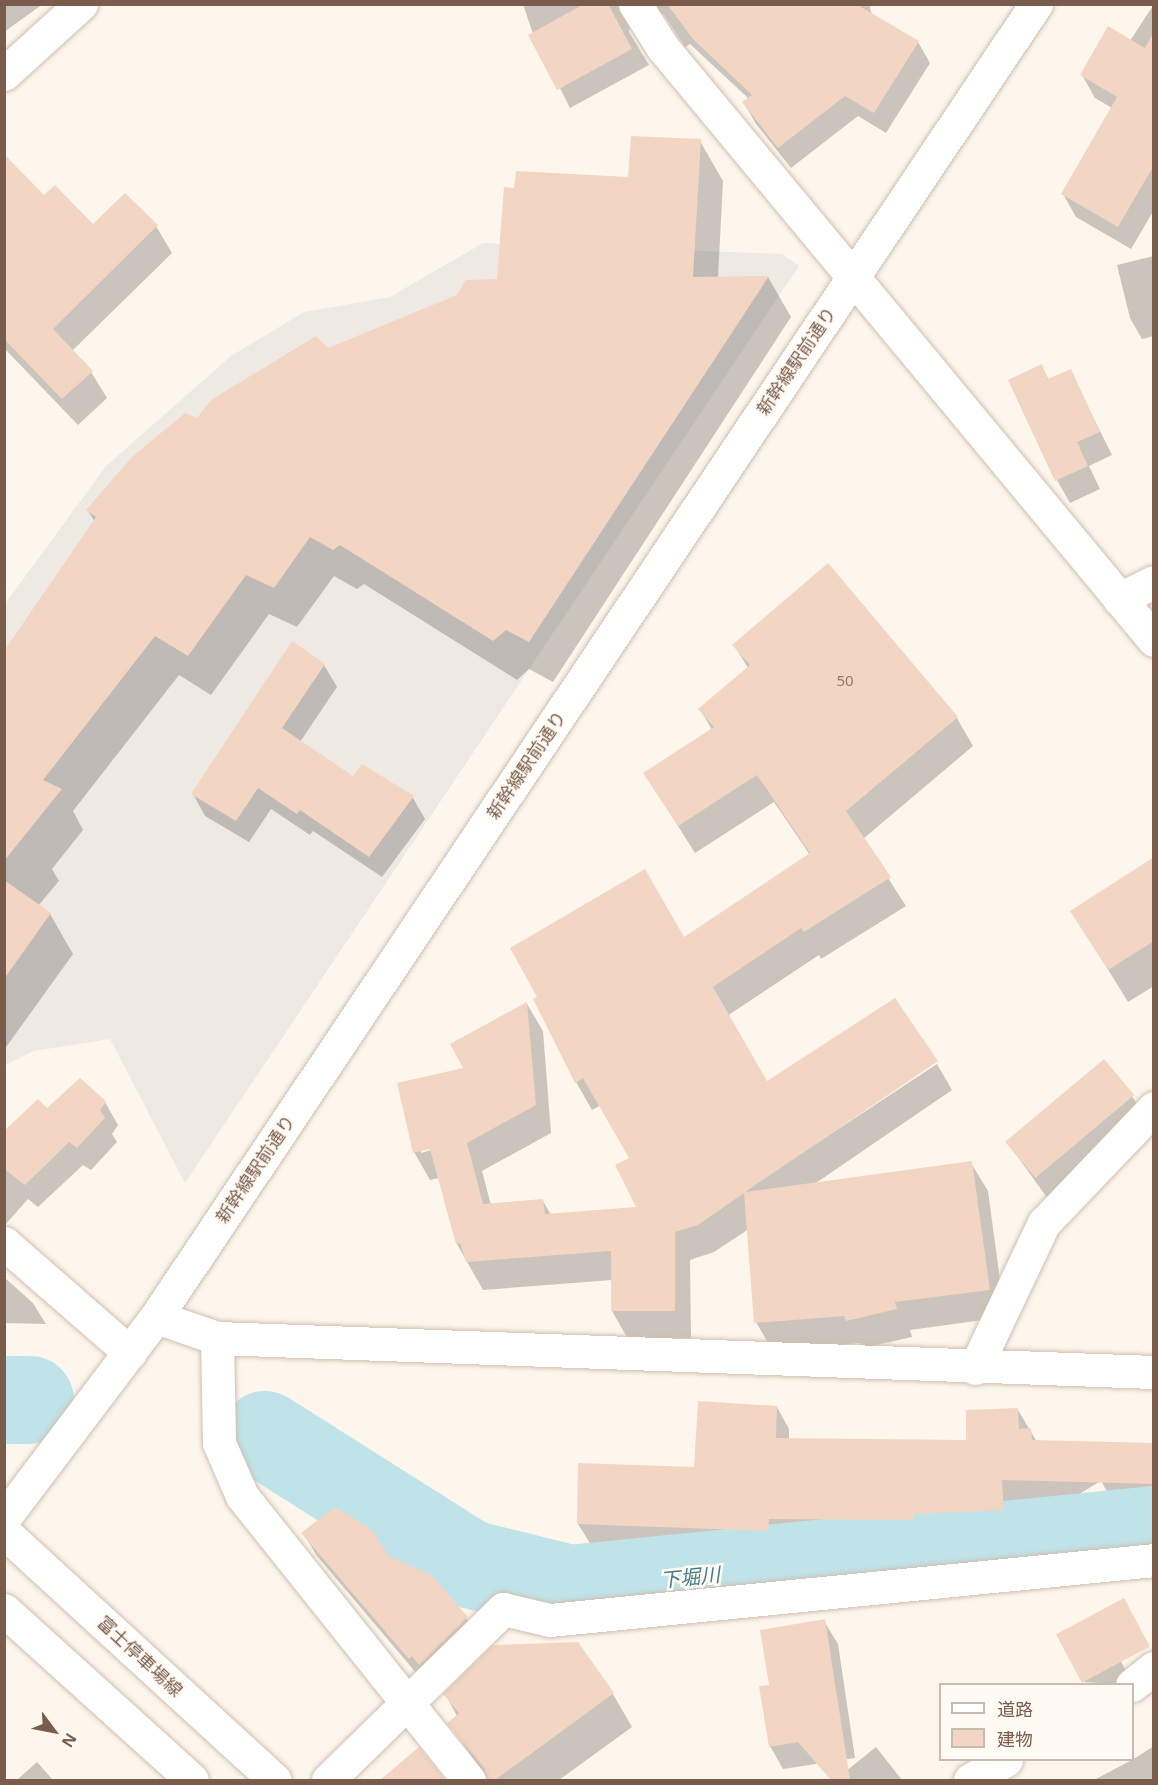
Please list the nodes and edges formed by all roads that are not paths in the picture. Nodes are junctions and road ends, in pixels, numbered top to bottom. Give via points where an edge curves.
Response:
1 (81, 4) edge
2 (635, 4) edge
3 (1036, 4) edge
4 (4, 74) edge
5 (852, 279) junction
6 (1154, 582) edge
7 (1119, 599) junction
8 (1154, 640) edge
9 (1154, 1108) edge
10 (4, 1243) edge
11 (156, 1317) junction
12 (218, 1338) junction
13 (130, 1353) junction
14 (975, 1368) junction
15 (1154, 1372) edge
16 (4, 1518) edge
17 (4, 1532) edge
18 (1154, 1560) edge
19 (4, 1610) edge
20 (1154, 1668) edge
21 (1134, 1683) edge
22 (405, 1701) junction
23 (1004, 1761) edge
24 (192, 1780) edge
25 (275, 1780) edge
26 (328, 1780) edge
27 (469, 1780) edge
28 (970, 1780) edge

1 - 4 street
2 - 5 street via 663,48
3 - 5 street, 新幹線駅前通り
5 - 7 street
5 - 11 street, 新幹線駅前通り
6 - 7 street
7 - 8 street
9 - 14 street via 1044,1223
10 - 13 street
11 - 12 street
11 - 13 street, 新幹線駅前通り
12 - 14 street
12 - 22 street via 219,1443 242,1496
13 - 16 street, 新幹線駅前通り
14 - 15 street
17 - 25 street, 富士停車場線
18 - 22 street via 550,1620 503,1609
19 - 24 street
20 - 21 street
22 - 26 street
22 - 27 street
23 - 28 street

